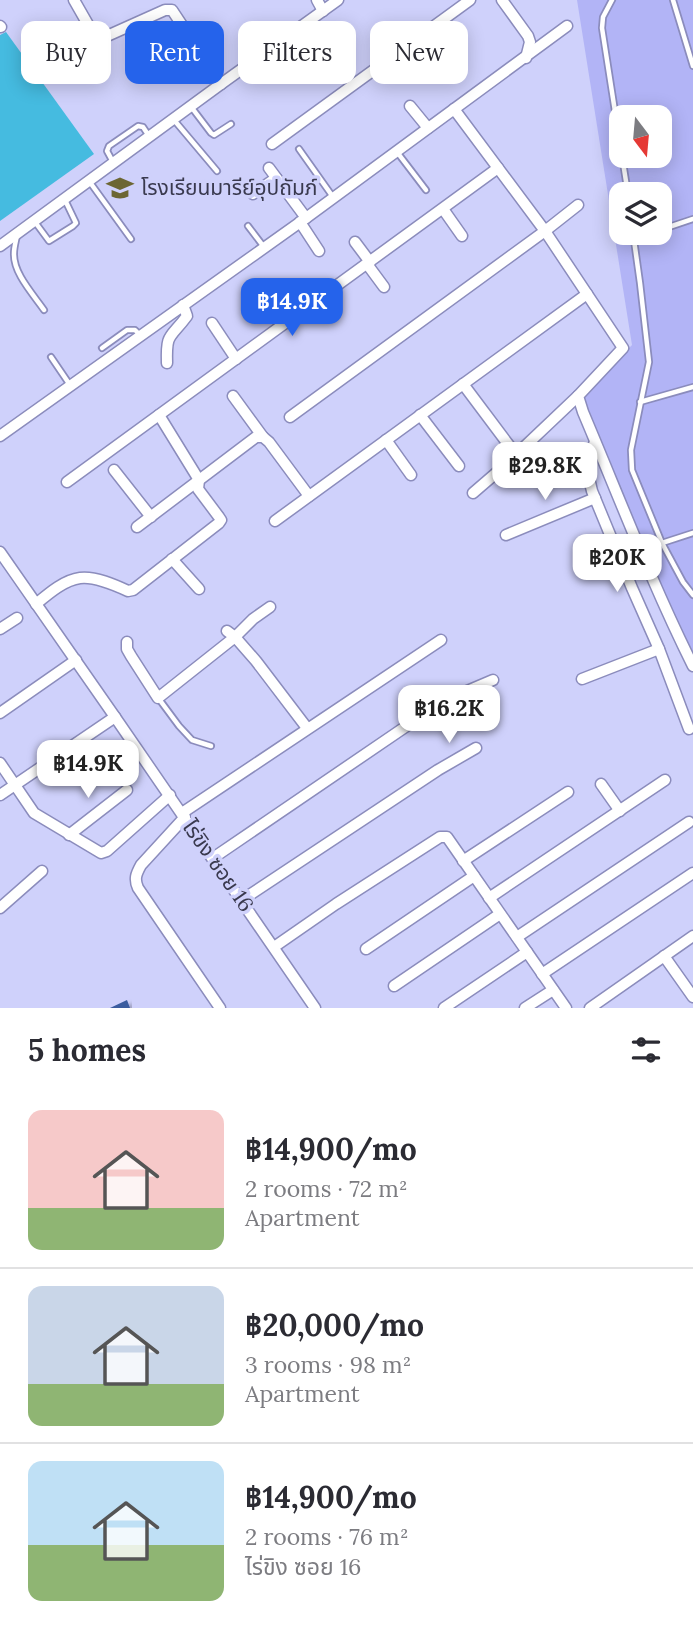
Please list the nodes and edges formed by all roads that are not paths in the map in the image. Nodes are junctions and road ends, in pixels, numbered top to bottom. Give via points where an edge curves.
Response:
1 (74, 0) edge
2 (317, 0) edge
3 (338, 0) edge
4 (470, 0) edge
5 (502, 0) edge
6 (612, 0) edge
7 (673, 0) edge
8 (323, 11) junction
9 (140, 21) edge
10 (179, 21) edge
11 (309, 21) edge
12 (442, 21) edge
13 (567, 26) dead end
14 (125, 28) edge
15 (526, 58) junction
16 (693, 66) edge
17 (370, 73) edge
18 (220, 84) edge
19 (614, 105) edge
20 (410, 106) dead end
21 (191, 107) junction
22 (454, 108) junction
23 (174, 119) junction
24 (231, 124) dead end
25 (428, 128) junction
26 (150, 137) junction
27 (272, 144) dead end
28 (299, 149) dead end
29 (397, 151) junction
30 (114, 163) junction
31 (269, 168) dead end
32 (498, 168) junction
33 (216, 171) dead end
34 (276, 178) junction
35 (89, 181) junction
36 (426, 190) dead end
37 (253, 194) dead end
38 (65, 198) junction
39 (333, 198) junction
40 (578, 205) dead end
41 (443, 209) junction
42 (693, 219) edge
43 (303, 220) junction
44 (34, 221) junction
45 (248, 226) dead end
46 (672, 226) edge
47 (545, 231) junction
48 (17, 233) junction
49 (461, 236) dead end
50 (131, 239) dead end
51 (355, 242) dead end
52 (635, 245) edge
53 (0, 246) edge
54 (265, 247) junction
55 (319, 251) dead end
56 (368, 263) junction
57 (384, 287) dead end
58 (587, 294) junction
59 (183, 305) junction
60 (44, 310) dead end
61 (212, 323) dead end
62 (141, 335) junction
63 (102, 348) dead end
64 (51, 357) dead end
65 (236, 359) junction
66 (167, 363) dead end
67 (463, 384) junction
68 (71, 385) junction
69 (693, 387) edge
70 (233, 396) dead end
71 (578, 396) junction
72 (640, 402) junction
73 (159, 415) junction
74 (420, 415) junction
75 (290, 417) dead end
76 (0, 436) edge
77 (263, 438) junction
78 (386, 440) junction
79 (595, 442) junction
80 (511, 448) dead end
81 (587, 459) junction
82 (458, 467) dead end
83 (557, 469) dead end
84 (114, 470) dead end
85 (411, 475) dead end
86 (199, 480) junction
87 (67, 482) dead end
88 (472, 493) dead end
89 (309, 496) junction
90 (595, 498) junction
91 (151, 517) junction
92 (275, 521) dead end
93 (138, 527) dead end
94 (693, 533) edge
95 (506, 535) dead end
96 (662, 543) junction
97 (0, 552) edge
98 (172, 559) junction
99 (199, 589) dead end
100 (693, 595) edge
101 (36, 604) junction
102 (270, 607) dead end
103 (17, 618) dead end
104 (0, 629) edge
105 (231, 634) junction
106 (442, 640) dead end
107 (127, 642) dead end
108 (659, 649) junction
109 (76, 660) junction
110 (693, 666) edge
111 (583, 679) dead end
112 (493, 680) dead end
113 (158, 698) junction
114 (0, 713) edge
115 (115, 717) junction
116 (307, 728) junction
117 (689, 729) dead end
118 (211, 746) dead end
119 (476, 748) dead end
120 (0, 763) edge
121 (665, 780) dead end
122 (601, 783) dead end
123 (15, 784) junction
124 (127, 790) dead end
125 (568, 792) dead end
126 (0, 795) edge
127 (170, 795) junction
128 (620, 810) junction
129 (183, 815) junction
130 (689, 822) dead end
131 (69, 835) junction
132 (213, 858) junction
133 (463, 861) junction
134 (42, 871) dead end
135 (693, 873) edge
136 (474, 876) junction
137 (489, 898) junction
138 (242, 900) junction
139 (1, 905) edge
140 (500, 914) junction
141 (693, 936) edge
142 (517, 937) junction
143 (274, 947) junction
144 (366, 949) dead end
145 (527, 952) junction
146 (664, 956) junction
147 (542, 974) junction
148 (394, 986) dead end
149 (553, 990) junction
150 (693, 997) edge
151 (220, 1008) edge
152 (316, 1008) edge
153 (444, 1008) edge
154 (525, 1008) edge
155 (566, 1008) edge
156 (590, 1008) edge

1 - 14 street via 94,35 101,38
2 - 8 street
3 - 8 street
4 - 12 street
5 - 15 street via 528,36
6 - 19 lane via 602,28
7 - 16 lane
8 - 11 street
9 - 10 street via 172,10
13 - 15 street
15 - 22 street
17 - 27 street
18 - 21 street
20 - 25 street
21 - 23 street
21 - 24 lane via 211,134
22 - 25 street
22 - 32 street
23 - 26 street
23 - 33 lane
25 - 29 street
26 - 30 street
26 - 30 lane via 138,126 109,146
28 - 39 lane
29 - 36 lane
29 - 39 street
30 - 35 street
31 - 34 street
32 - 41 street
32 - 47 street
34 - 37 street
34 - 43 street
35 - 38 street
35 - 50 lane
38 - 44 street
38 - 44 lane via 74,226 49,241
39 - 43 street
40 - 47 street
41 - 49 street
41 - 56 street
42 - 46 lane
43 - 54 street
43 - 55 street
44 - 48 street
45 - 54 lane
47 - 58 street
47 - 75 street
48 - 53 street
48 - 60 lane via 14,260
51 - 56 street
52 - 72 lane via 649,355
54 - 59 street
56 - 57 street
56 - 65 street
58 - 67 street
58 - 71 street via 623,348
59 - 62 street
59 - 66 street via 187,316 166,342
61 - 65 street
62 - 63 lane via 127,330
62 - 68 street
64 - 68 lane
65 - 73 street
67 - 74 street
67 - 80 street
68 - 76 street
69 - 72 lane
70 - 77 street
71 - 79 street
71 - 88 street
72 - 96 lane via 632,470
73 - 86 street
73 - 87 street
74 - 78 street
74 - 82 street
77 - 86 street via 256,437
77 - 89 street
78 - 85 street
78 - 89 street
79 - 81 street
79 - 110 street
81 - 83 street
81 - 90 street
84 - 91 street
86 - 91 street
86 - 98 street via 198,489 221,520
89 - 92 street
90 - 95 street
90 - 108 street
91 - 93 street
94 - 96 lane
96 - 100 lane
97 - 101 street, ไร่ขิง ซอย 16
98 - 99 street
98 - 101 street via 131,591 79,578 54,589
101 - 109 street, ไร่ขิง ซอย 16
102 - 105 street
103 - 104 street
105 - 113 street
105 - 116 street
106 - 116 street
107 - 113 street
108 - 111 street
108 - 117 street
109 - 114 street
109 - 115 street, ไร่ขิง ซอย 16
112 - 132 street via 436,706
113 - 118 lane via 192,740
115 - 123 street
115 - 127 street, ไร่ขิง ซอย 16
116 - 129 street
119 - 138 street
120 - 123 street
121 - 128 street
122 - 128 street
123 - 126 street
123 - 131 street via 34,813
124 - 131 street
125 - 133 street
127 - 129 street, ไร่ขิง ซอย 16
127 - 131 street via 107,851 96,851
128 - 137 street
129 - 132 street, ไร่ขิง ซอย 16
129 - 151 street via 141,865 135,881
130 - 142 street
132 - 138 street, ไร่ขิง ซอย 16
133 - 136 street
133 - 143 street via 447,837 440,837
134 - 139 street
135 - 147 street
136 - 137 street
136 - 144 street
137 - 140 street
138 - 143 street, ไร่ขิง ซอย 16
140 - 142 street
140 - 148 street
141 - 146 street
142 - 145 street
143 - 152 street, ไร่ขิง ซอย 16
145 - 147 street
145 - 153 street
146 - 150 street
146 - 156 street
147 - 149 street
149 - 154 street
149 - 155 street

